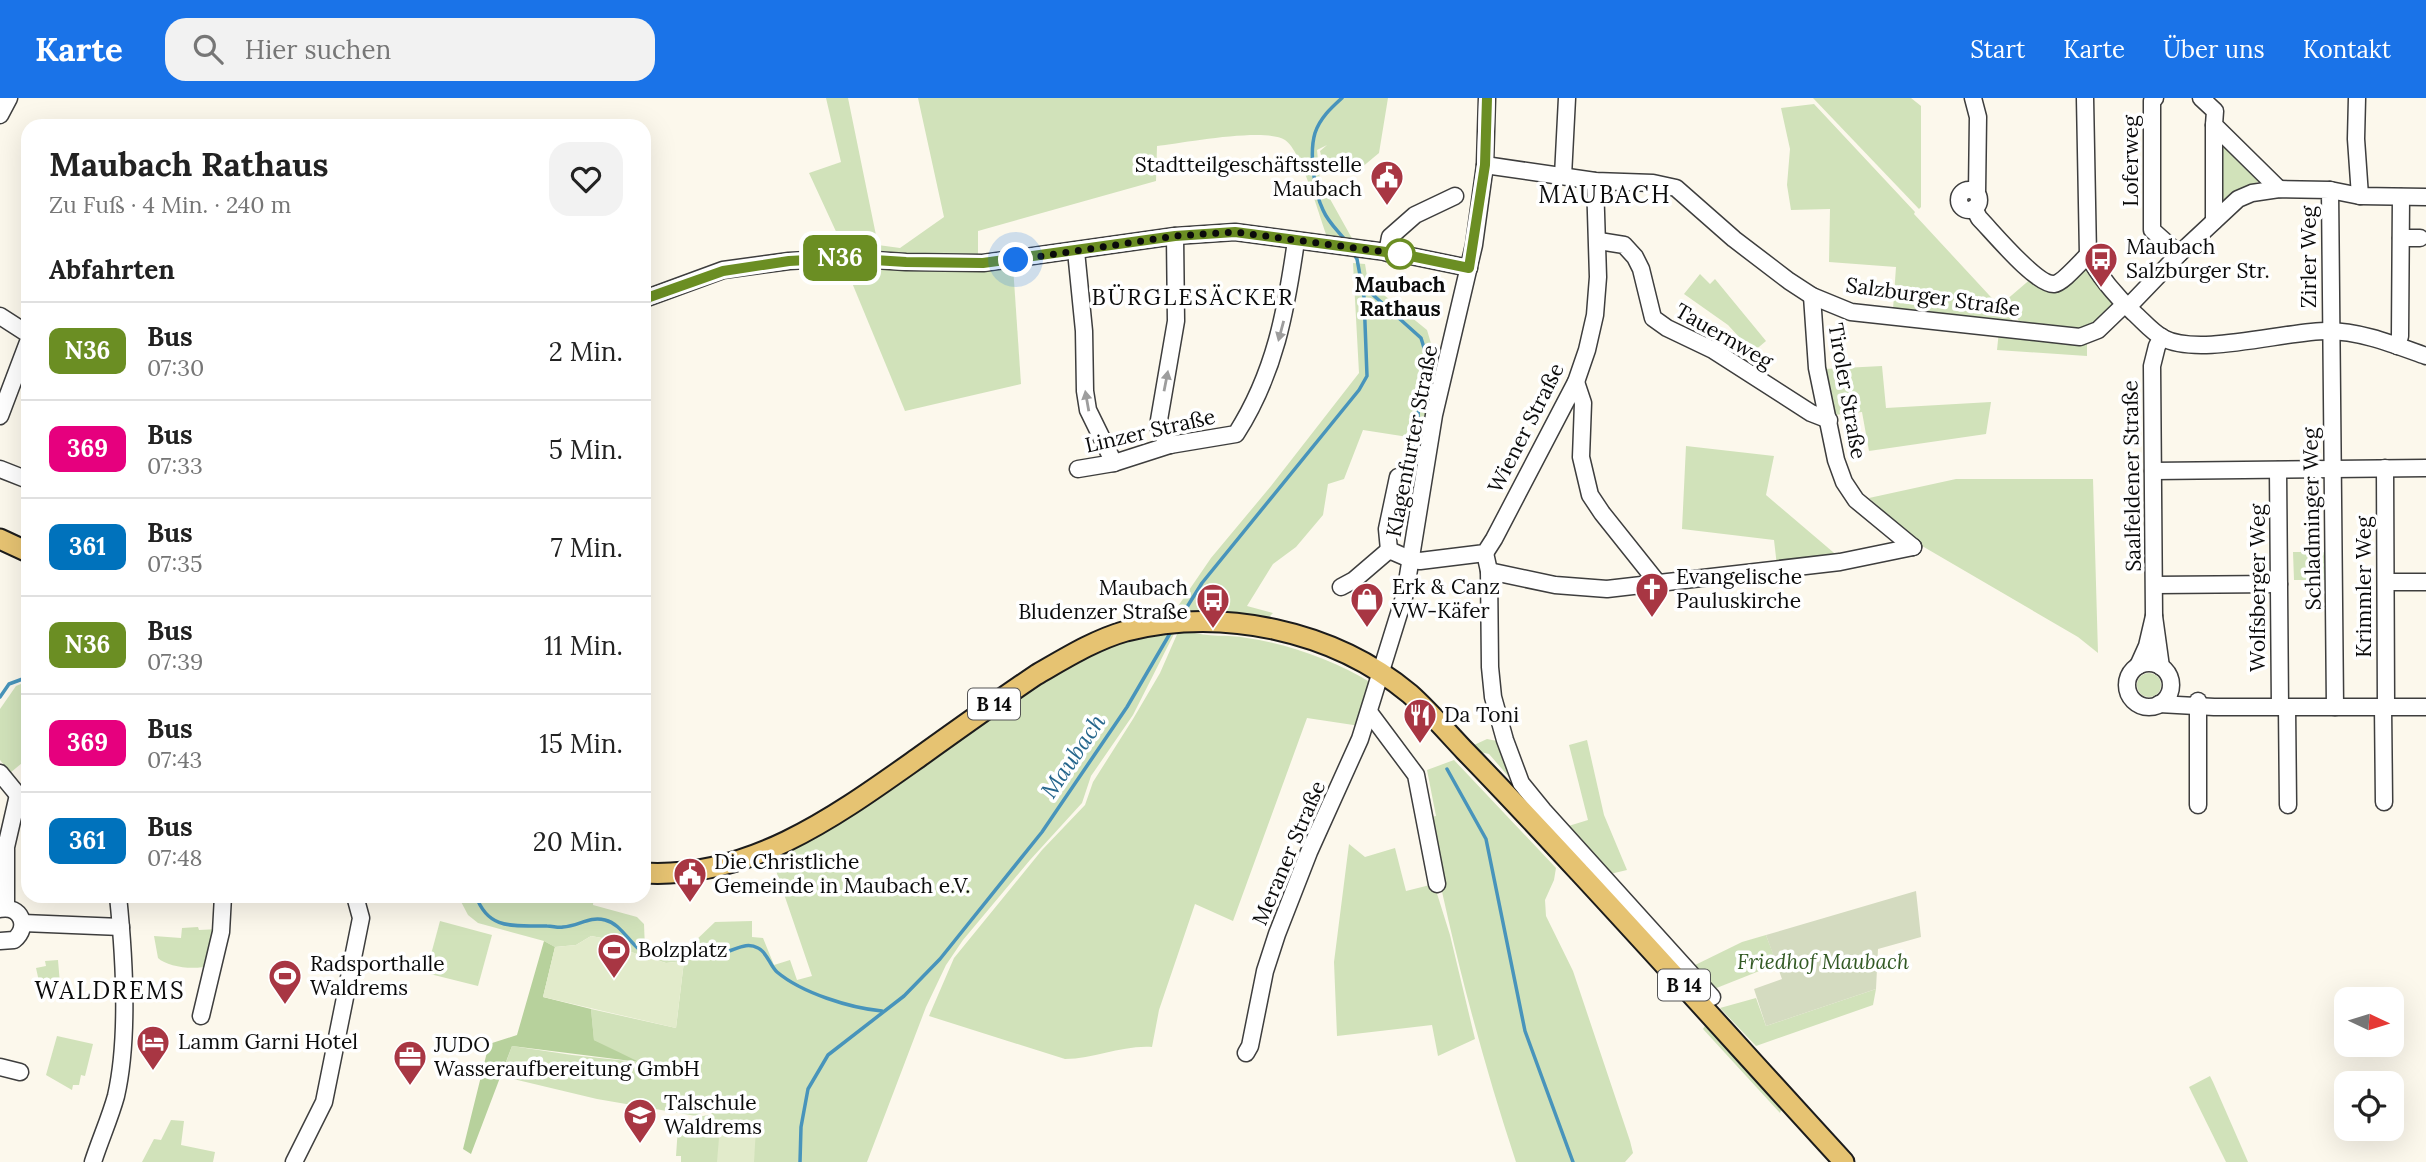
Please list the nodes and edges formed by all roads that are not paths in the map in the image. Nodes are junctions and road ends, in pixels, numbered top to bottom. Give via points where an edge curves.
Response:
1 (9, 98) edge
2 (1487, 98) edge
3 (1567, 98) edge
4 (1973, 98) edge
5 (2085, 98) edge
6 (2155, 98) edge
7 (2201, 98) edge
8 (2357, 98) edge
9 (0, 115) edge
10 (2214, 125) junction
11 (1485, 165) junction
12 (1563, 176) junction
13 (1595, 181) junction
14 (2279, 189) junction
15 (2330, 190) junction
16 (1455, 196) dead end
17 (2360, 196) junction
18 (2401, 197) junction
19 (2426, 197) edge
20 (2214, 221) junction
21 (1175, 236) junction
22 (2420, 237) dead end
23 (2401, 238) junction
24 (1296, 240) junction
25 (1599, 241) junction
26 (1076, 251) junction
27 (1387, 253) junction
28 (2179, 254) junction
29 (2088, 255) junction
30 (1469, 268) junction
31 (1812, 296) junction
32 (651, 297) edge
33 (2127, 306) junction
34 (0, 316) edge
35 (21, 330) edge
36 (2331, 331) junction
37 (2162, 337) junction
38 (2397, 346) junction
39 (2426, 356) edge
40 (21, 360) edge
41 (1576, 382) junction
42 (0, 416) edge
43 (1829, 420) junction
44 (1170, 445) junction
45 (1114, 463) junction
46 (2385, 468) junction
47 (2426, 468) edge
48 (0, 469) edge
49 (1078, 469) dead end
50 (2332, 469) junction
51 (2278, 470) junction
52 (2153, 471) junction
53 (21, 477) edge
54 (1398, 477) dead end
55 (0, 539) edge
56 (21, 549) edge
57 (1389, 550) junction
58 (1485, 553) junction
59 (1412, 560) junction
60 (1489, 570) junction
61 (1657, 582) junction
62 (2386, 582) junction
63 (2426, 582) edge
64 (2279, 584) junction
65 (2154, 585) junction
66 (1341, 587) dead end
67 (2154, 616) junction
68 (2138, 666) junction
69 (1380, 672) junction
70 (2166, 674) junction
71 (2198, 703) junction
72 (2159, 704) junction
73 (2384, 706) junction
74 (2284, 707) junction
75 (2335, 707) junction
76 (2426, 707) edge
77 (1369, 712) junction
78 (0, 773) edge
79 (21, 795) edge
80 (2384, 802) dead end
81 (21, 803) edge
82 (2198, 804) dead end
83 (2288, 805) dead end
84 (651, 873) edge
85 (1437, 884) dead end
86 (119, 903) edge
87 (223, 903) edge
88 (357, 903) edge
89 (3, 908) edge
90 (23, 923) junction
91 (121, 927) junction
92 (0, 941) edge
93 (1712, 997) dead end
94 (201, 1016) dead end
95 (1246, 1053) dead end
96 (0, 1067) edge
97 (20, 1072) dead end
98 (93, 1162) edge
99 (294, 1162) edge
100 (1844, 1162) edge

1 - 9 street
2 - 11 street
3 - 12 street
4 - 29 street via 1978,117 1975,201 1979,218 2033,273 2052,284
5 - 29 street
6 - 28 street, Loferweg via 2152,230
7 - 10 street, Zirler Weg via 2214,111
8 - 17 street
10 - 14 street, Zirler Weg
10 - 20 street
11 - 12 street
11 - 30 street, Klagenfurter Straße
12 - 13 street
13 - 25 street, Wiener Straße
13 - 31 street, Salzburger Straße via 1676,188 1734,239
14 - 15 street, Zirler Weg
14 - 20 street, Salzburger Straße via 2238,198
15 - 17 street
15 - 36 street, Zirler Weg
16 - 27 street via 1415,215 1390,237
17 - 18 street
18 - 19 street
18 - 23 street
20 - 28 street, Salzburger Straße
21 - 24 street via 1235,232
21 - 26 street
44 -> 21 street via 1159,430 1159,420 1176,321
22 - 23 street
23 - 38 street
24 - 27 street
24 -> 44 street, Linzer Straße via 1284,321 1252,409 1236,434
25 - 41 street, Wiener Straße via 1595,315
25 - 43 street, Tauernweg via 1624,245 1635,257 1653,318
26 - 32 street via 983,263 843,258 789,261 723,271
45 -> 26 street via 1088,410
27 - 30 street
28 - 33 street, Salzburger Straße
29 - 33 street via 2098,274
30 - 59 street, Klagenfurter Straße via 1434,415
31 - 33 street, Salzburger Straße via 1851,312 2080,337 2098,330
31 - 43 street, Tiroler Straße via 1817,368
33 - 37 street
34 - 35 street
36 - 37 street via 2216,343 2175,342
36 - 38 street
36 - 50 street, Schladminger Weg
37 - 52 street, Saalfeldener Straße via 2152,366
38 - 39 street
40 - 42 street
41 - 58 street, Wiener Straße
41 - 61 street via 1583,403 1581,457 1590,495
43 - 61 street, Tiroler Straße via 1844,482 1856,500 1913,547 1840,562
44 - 45 street, Linzer Straße
45 - 49 street, Linzer Straße
46 - 47 street
46 - 50 street
46 - 62 street, Krimmler Weg
48 - 53 street
50 - 51 street
50 - 75 street, Schladminger Weg
51 - 52 street
51 - 64 street, Wolfsberger Weg
52 - 65 street, Saalfeldener Straße
54 - 57 street via 1387,529
55 - 56 main road
57 - 59 street
57 - 66 street
58 - 59 street
58 - 60 street
59 - 69 street
60 - 61 street via 1584,588
60 - 93 street via 1493,697 1521,783
62 - 63 street
62 - 73 street, Krimmler Weg
64 - 65 street
64 - 74 street, Wolfsberger Weg
65 - 67 street, Saalfeldener Straße
67 - 68 street, Saalfeldener Straße
67 - 70 street, Saalfeldener Straße
68 - 70 street via 2150,663
68 - 72 street via 2127,680 2128,692 2141,705
69 - 77 street, Meraner Straße
69 - 84 main road, B 14 via 1313,640 1255,625 1187,624 1113,636 1067,657 853,804 780,846 717,867
69 - 100 main road, B 14 via 1411,695 1508,796
70 - 71 street
70 - 72 street via 2168,695
71 - 72 street
71 - 74 street
71 - 82 street
73 - 75 street
73 - 76 street
73 - 80 street, Krimmler Weg
74 - 75 street
74 - 83 street, Wolfsberger Weg
77 - 85 street via 1416,775
77 - 95 street, Meraner Straße via 1276,934
78 - 79 street
81 - 89 street via 6,847
86 - 91 street
87 - 94 street via 221,932
88 - 99 street via 361,918 324,1102
89 - 90 street via 17,912
90 - 91 street
90 - 92 street via 18,937
91 - 98 street via 119,1077
96 - 97 street

